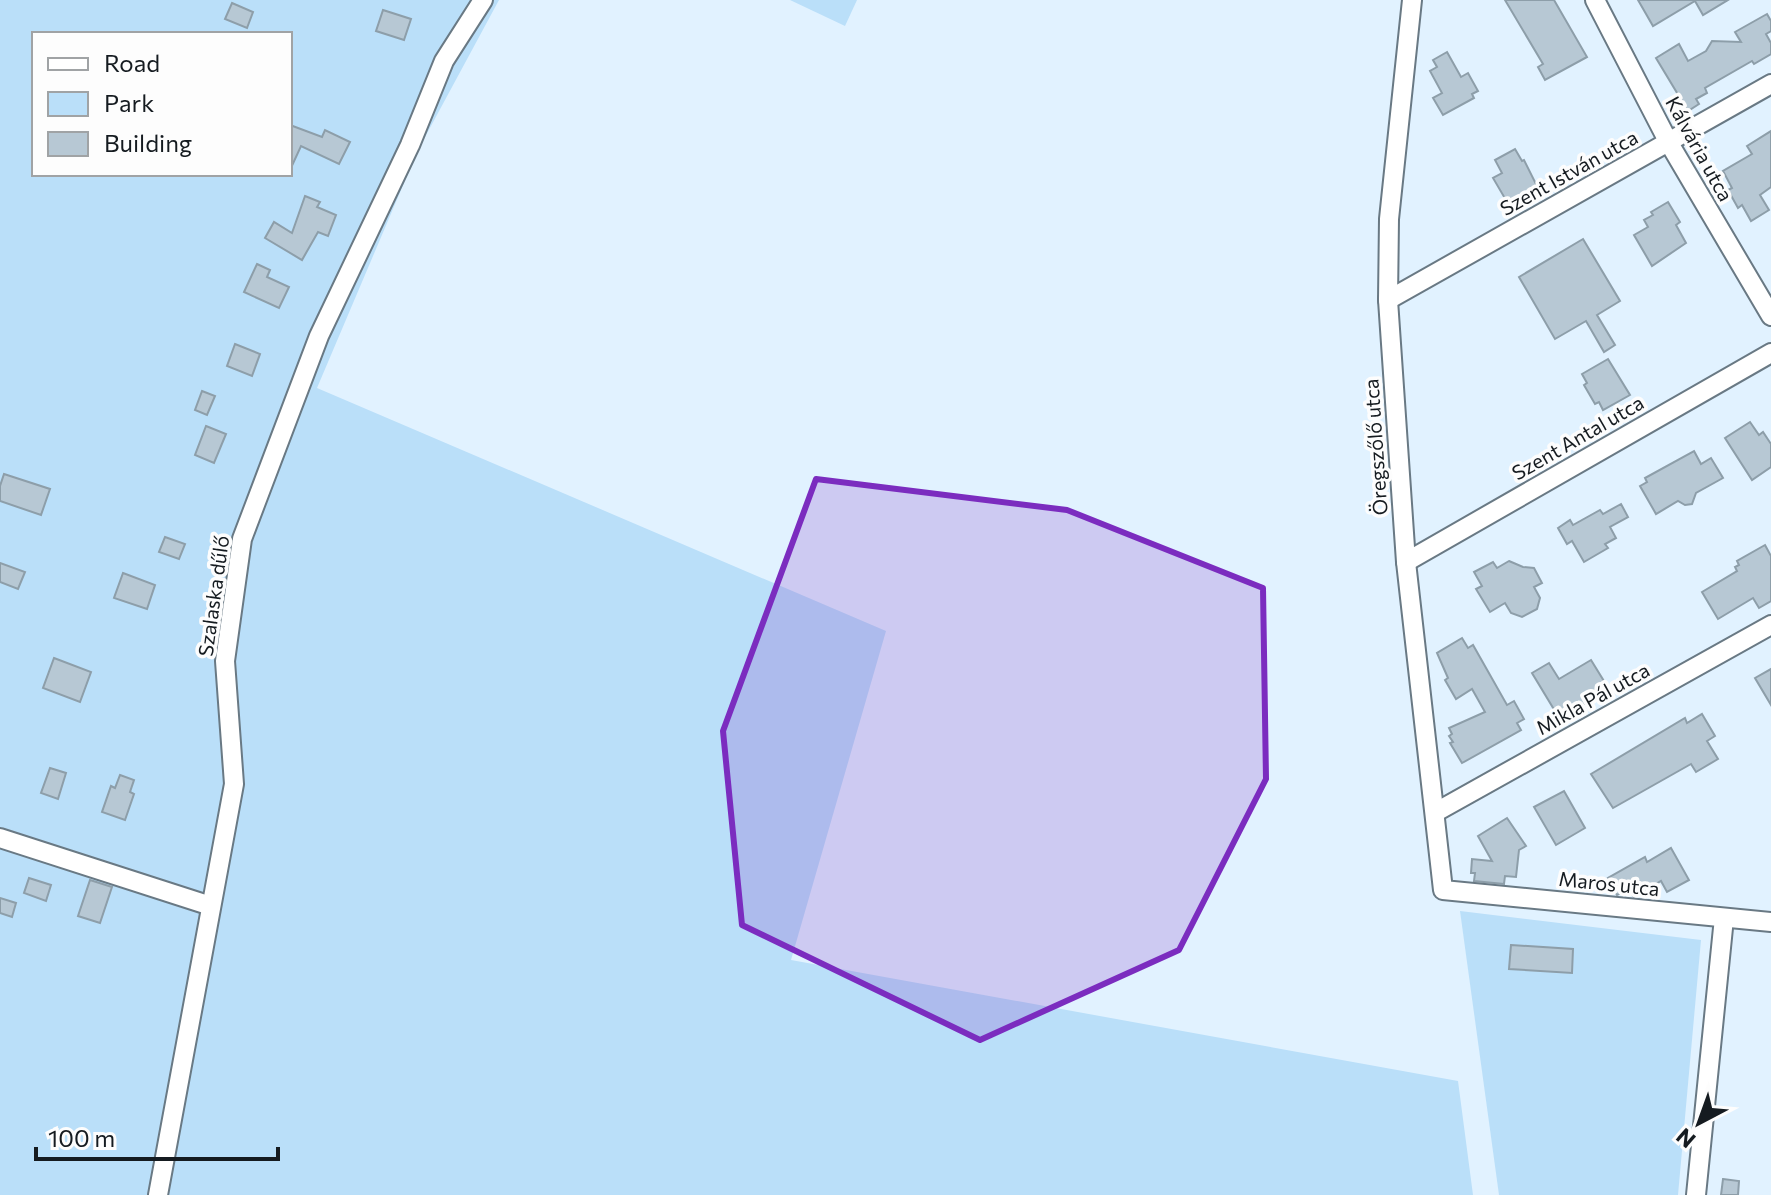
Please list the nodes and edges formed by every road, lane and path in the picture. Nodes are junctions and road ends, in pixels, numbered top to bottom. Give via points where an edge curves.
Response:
1 (483, 0) edge
2 (1412, 0) edge
3 (1595, 0) edge
4 (1771, 84) edge
5 (1669, 143) junction
6 (1388, 300) junction
7 (1771, 316) edge
8 (1771, 353) edge
9 (1406, 562) junction
10 (1771, 625) edge
11 (1436, 812) junction
12 (0, 838) edge
13 (1443, 890) joint
14 (211, 906) junction
15 (1724, 918) junction
16 (1771, 922) edge
17 (158, 1195) edge
18 (1696, 1195) edge

1 - 14 street, Szalaska dűlő via 444,61 319,336 242,539 225,661 234,784
2 - 6 street, Öregszőlő utca via 1389,219
3 - 5 street, Kálvária utca
4 - 5 street, Szent István utca
5 - 6 street, Szent István utca
5 - 7 street, Kálvária utca
6 - 9 street, Öregszőlő utca
8 - 9 street, Szent Antal utca
9 - 11 street, Öregszőlő utca
10 - 11 street, Mikla Pál utca
11 - 13 street, Öregszőlő utca
12 - 14 street
13 - 15 street, Maros utca
14 - 17 street, Szalaska dűlő
15 - 16 street, Maros utca
15 - 18 street

